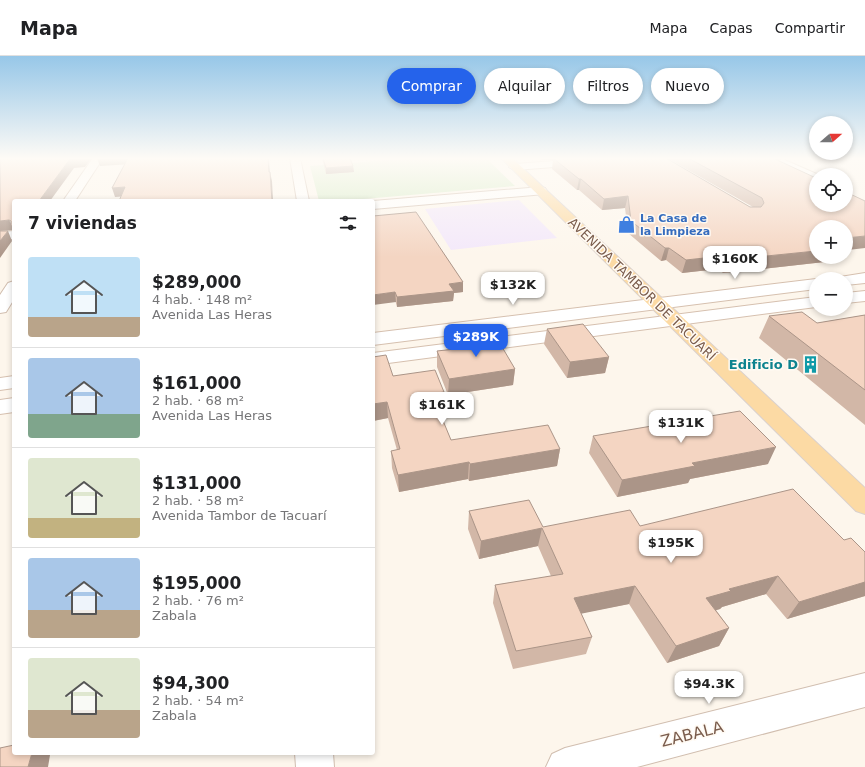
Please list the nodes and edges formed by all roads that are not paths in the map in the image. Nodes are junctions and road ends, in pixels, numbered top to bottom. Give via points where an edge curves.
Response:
1 (539, 191) edge
2 (541, 191) edge
3 (375, 205) edge
4 (12, 235) edge
5 (0, 236) edge
6 (865, 278) edge
7 (853, 279) edge
8 (809, 285) edge
9 (12, 289) edge
10 (865, 296) edge
11 (853, 297) edge
12 (809, 303) edge
13 (658, 304) junction
14 (0, 308) edge
15 (675, 320) junction
16 (375, 339) edge
17 (375, 359) edge
18 (12, 382) edge
19 (0, 384) edge
20 (12, 405) edge
21 (0, 407) edge
22 (865, 504) edge
23 (865, 690) edge
24 (314, 755) edge
25 (315, 767) edge
26 (564, 767) edge

1 - 3 street
2 - 13 main road, AVENIDA TAMBOR DE TACUARÍ
4 - 5 street
6 - 7 street
8 - 13 street
9 - 14 street
10 - 11 street
12 - 15 street
13 - 15 main road, AVENIDA TAMBOR DE TACUARÍ
13 - 16 street
15 - 17 street
15 - 22 main road, AVENIDA TAMBOR DE TACUARÍ
18 - 19 street
20 - 21 street
23 - 26 street, ZABALA
24 - 25 street

